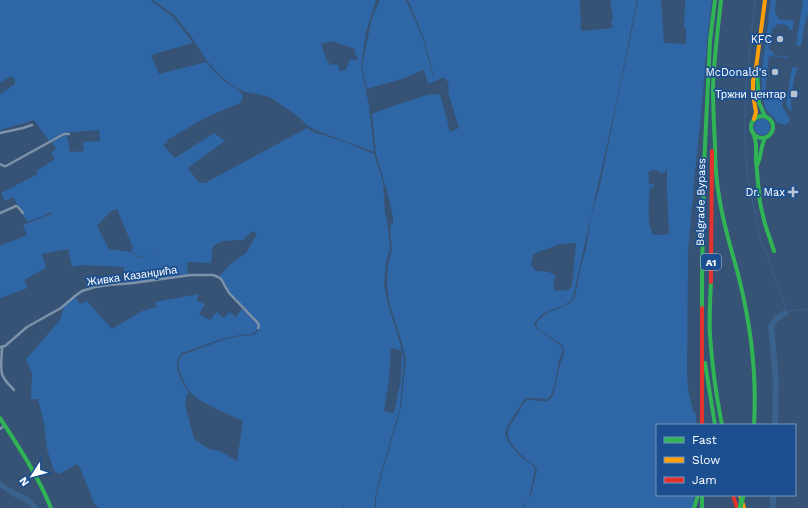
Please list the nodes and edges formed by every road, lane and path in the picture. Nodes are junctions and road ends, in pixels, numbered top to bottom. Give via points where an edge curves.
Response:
1 (715, 0) edge
2 (721, 0) edge
3 (765, 0) edge
4 (756, 68) junction
5 (713, 98) junction
6 (765, 116) junction
7 (754, 119) junction
8 (32, 125) dead end
9 (0, 133) edge
10 (69, 134) dead end
11 (754, 135) junction
12 (766, 137) junction
13 (0, 164) edge
14 (757, 166) junction
15 (0, 213) edge
16 (23, 214) dead end
17 (774, 251) dead end
18 (258, 328) dead end
19 (703, 342) junction
20 (1, 347) edge
21 (14, 390) dead end
22 (0, 418) edge
23 (702, 424) edge
24 (715, 424) edge
25 (722, 424) edge
26 (754, 424) edge
27 (2, 427) edge
28 (698, 496) edge
29 (702, 496) edge
30 (733, 496) edge
31 (741, 496) edge
32 (741, 496) edge
33 (51, 508) edge
34 (694, 508) edge
35 (702, 508) edge
36 (737, 508) edge
37 (740, 508) edge
38 (744, 508) edge

1 - 19 main road, A1 via 710,41 704,167
2 - 5 main road, A1
3 - 4 main road
4 - 6 main road via 761,110
4 - 7 main road via 753,81 756,112
5 - 25 main road, Belgrade Bypass / A1 via 710,334
5 - 26 main road via 719,196 739,278 755,370
6 - 7 main road
6 - 12 main road via 773,125
7 - 11 main road via 751,126
8 - 9 street
10 - 13 street via 64,134 6,166
11 - 12 main road
11 - 14 main road
12 - 14 main road
14 - 17 main road via 760,203
15 - 16 street via 18,206
18 - 20 street, Живка Казанџића via 258,322 229,293 219,278 213,275 191,275 86,290 27,327
19 - 23 main road
19 - 24 main road, A1
20 - 21 street via 2,373
22 - 27 main road
27 - 33 main road via 34,470
28 - 34 main road
29 - 35 main road
30 - 36 main road
31 - 37 main road, bridge
32 - 38 main road

